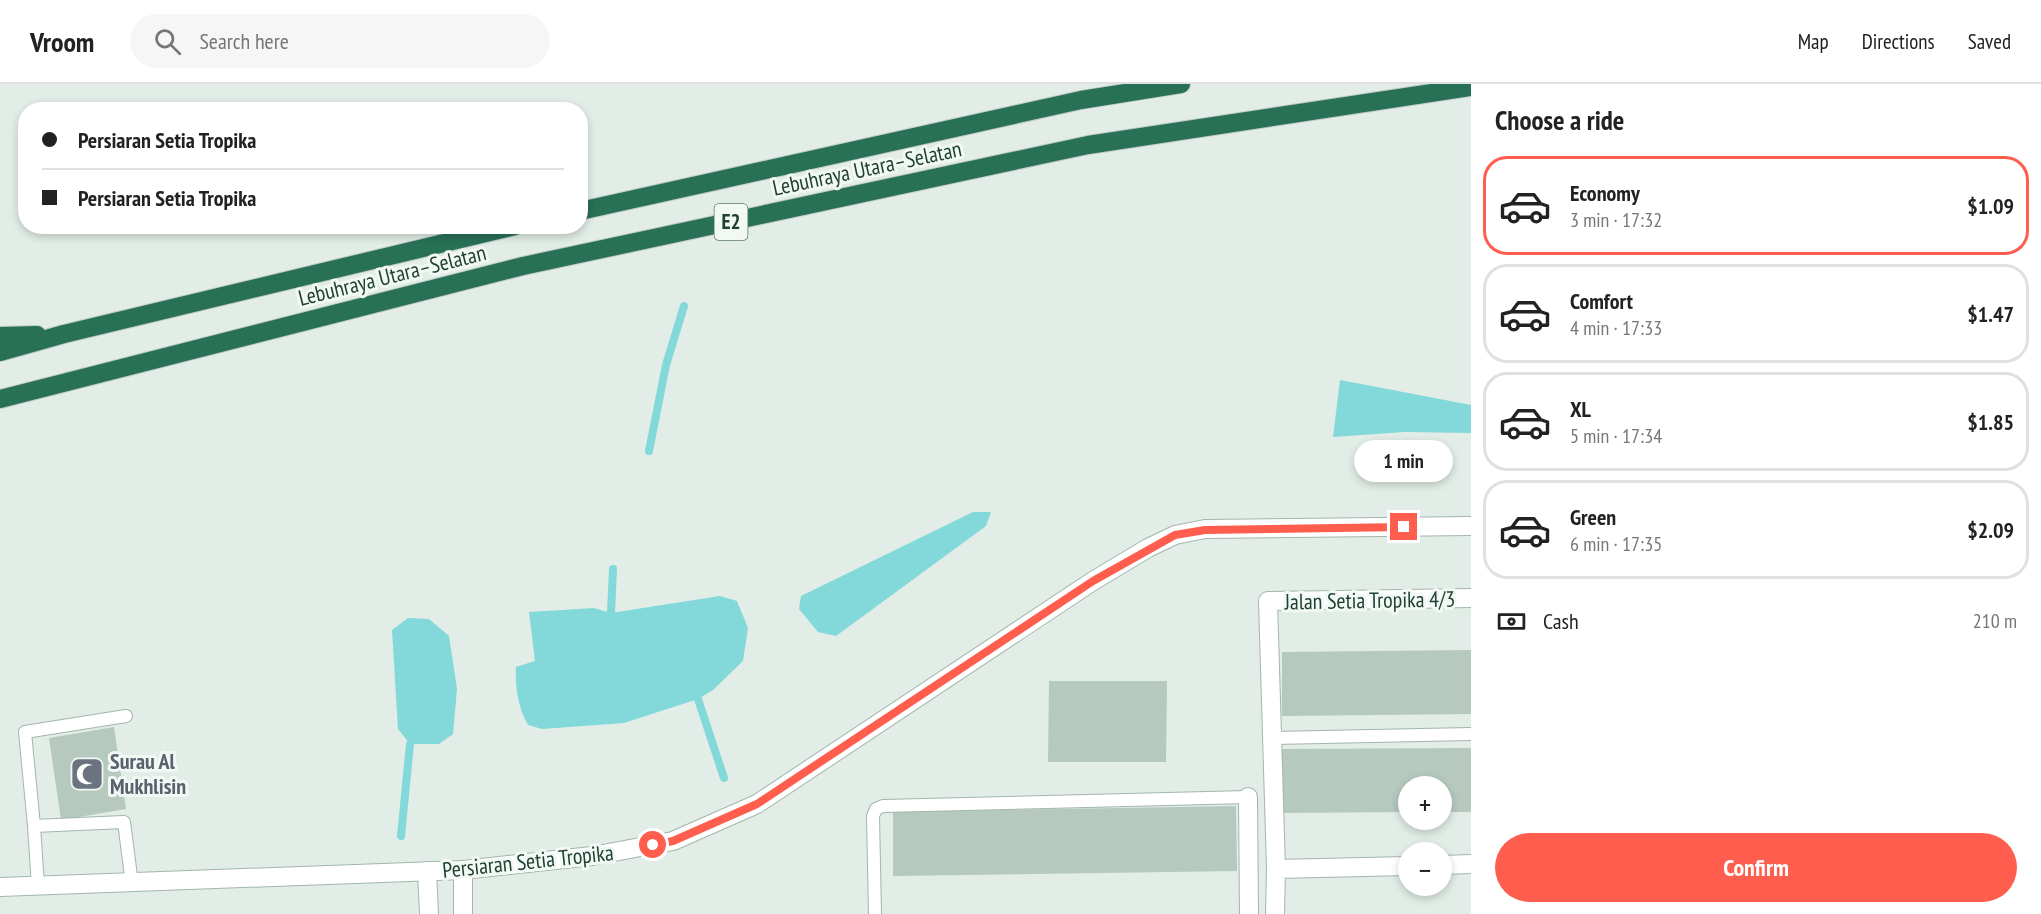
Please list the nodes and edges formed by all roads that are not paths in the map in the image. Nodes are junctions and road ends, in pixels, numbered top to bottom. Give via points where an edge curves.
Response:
1 (1181, 84) edge
2 (1471, 87) edge
3 (588, 209) edge
4 (482, 234) edge
5 (64, 334) junction
6 (0, 336) edge
7 (0, 352) edge
8 (0, 399) edge
9 (1471, 526) edge
10 (1471, 598) edge
11 (126, 716) dead end
12 (1471, 735) edge
13 (1273, 738) junction
14 (1248, 797) joint
15 (34, 826) junction
16 (1471, 864) edge
17 (1452, 865) edge
18 (1398, 866) edge
19 (1276, 869) junction
20 (463, 870) junction
21 (427, 871) junction
22 (132, 884) junction
23 (38, 886) junction
24 (0, 887) edge
25 (429, 914) edge
26 (463, 914) edge
27 (875, 914) edge
28 (1249, 914) edge
29 (1275, 914) edge

1 - 3 highway, Lebuhraya Utara–Selatan / E2 via 1069,103
2 - 8 highway, Lebuhraya Utara–Selatan / E2 via 1077,148 523,266
4 - 5 highway, Lebuhraya Utara–Selatan
5 - 6 highway
5 - 7 highway, Lebuhraya Utara–Selatan
9 - 20 street, Persiaran Setia Tropika via 1205,530 1175,535 1093,581 757,804 673,841 592,856
10 - 13 street, Jalan Setia Tropika 4/3 via 1268,601
11 - 15 lane via 25,732
12 - 13 lane
13 - 19 street
14 - 27 lane via 883,806 873,816
14 - 28 street
15 - 22 lane via 124,822
15 - 23 lane
16 - 17 street
18 - 19 street
19 - 29 street
20 - 21 street, Persiaran Setia Tropika
20 - 26 street
21 - 22 street, Persiaran Setia Tropika
21 - 25 street
22 - 23 street, Persiaran Setia Tropika
23 - 24 street, Persiaran Setia Tropika

